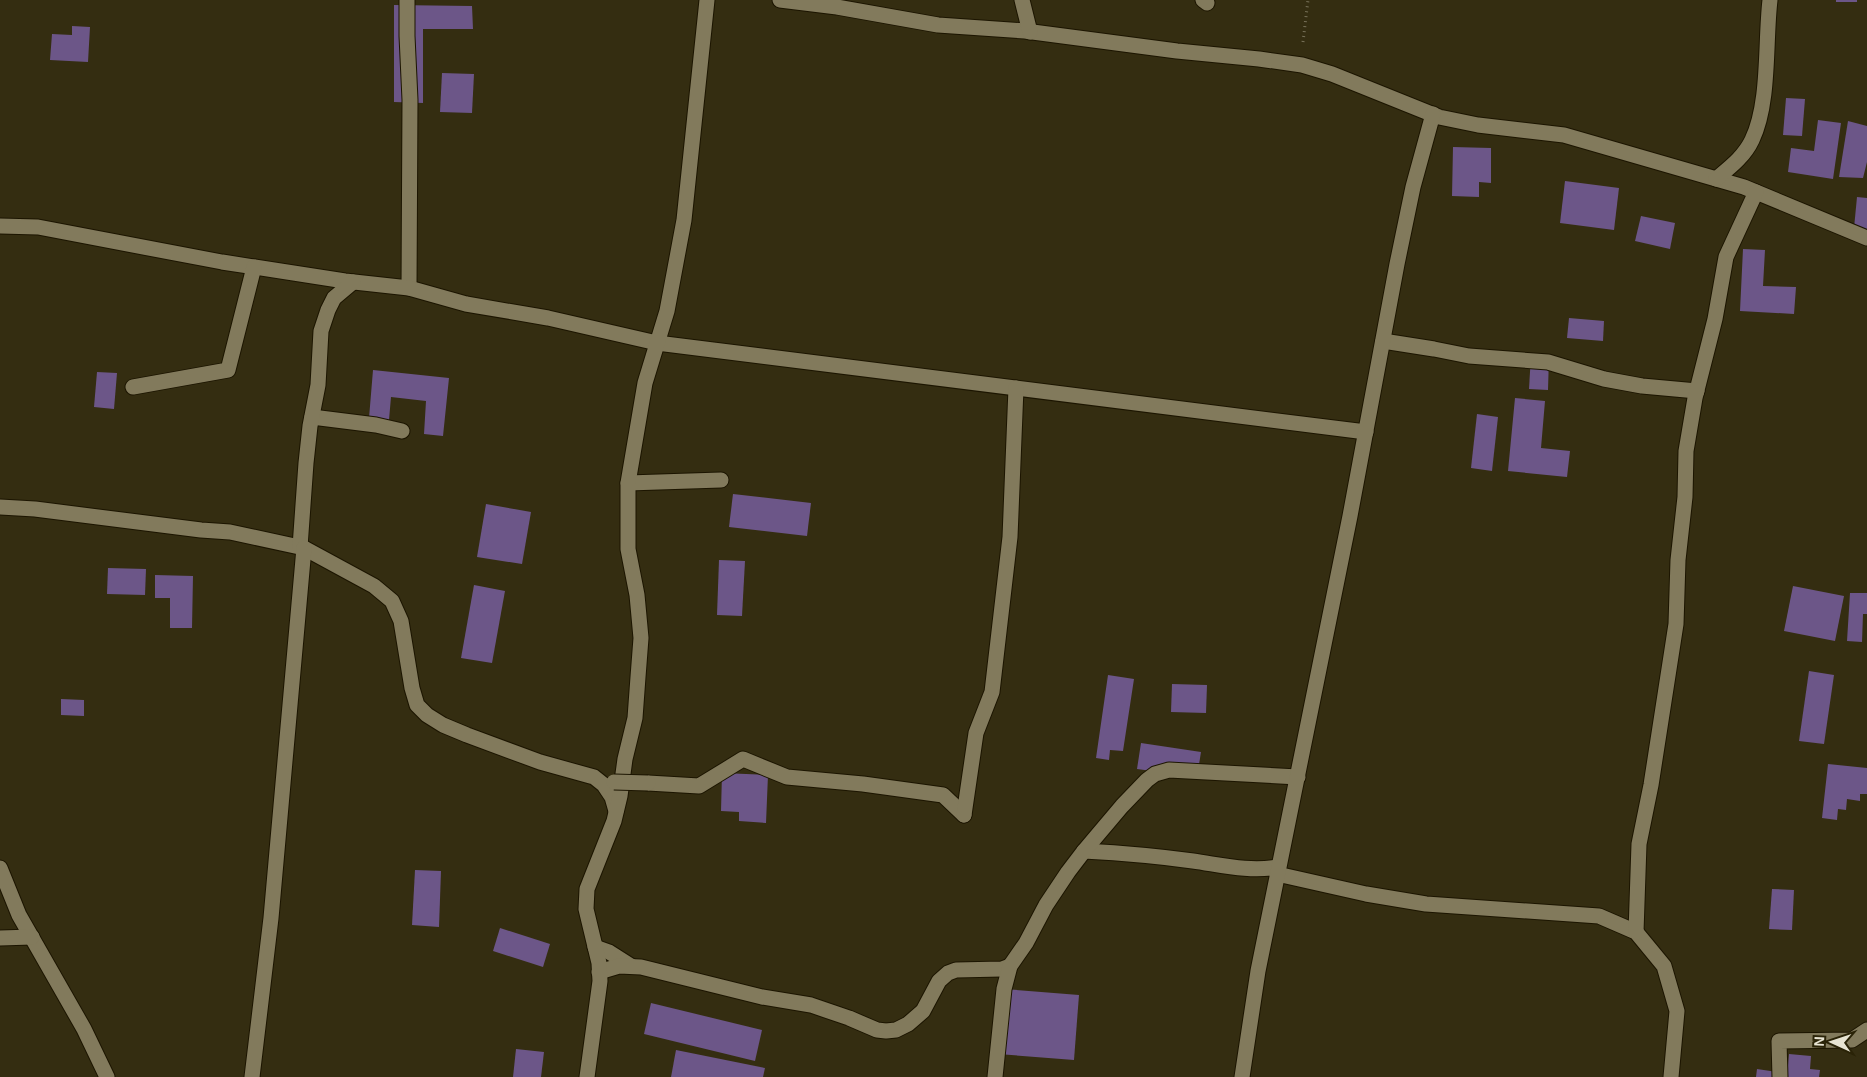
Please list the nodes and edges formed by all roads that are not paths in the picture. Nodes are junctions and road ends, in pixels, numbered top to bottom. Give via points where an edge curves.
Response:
1 (407, 0) edge
2 (707, 0) edge
3 (780, 0) edge
4 (1022, 0) edge
5 (1770, 0) edge
6 (1030, 32) junction
7 (1433, 114) junction
8 (1716, 180) junction
9 (1756, 192) junction
10 (0, 226) edge
11 (1867, 238) edge
12 (254, 267) junction
13 (354, 282) junction
14 (409, 288) junction
15 (1383, 341) junction
16 (657, 343) junction
17 (133, 388) dead end
18 (1016, 388) junction
19 (1697, 391) junction
20 (312, 417) junction
21 (402, 431) dead end
22 (1366, 432) junction
23 (721, 480) dead end
24 (628, 483) junction
25 (0, 507) edge
26 (302, 547) junction
27 (1298, 777) junction
28 (614, 782) dead end
29 (616, 811) junction
30 (1084, 851) junction
31 (0, 868) edge
32 (1277, 870) junction
33 (1636, 932) junction
34 (32, 937) junction
35 (0, 938) edge
36 (595, 947) junction
37 (631, 966) junction
38 (1010, 966) junction
39 (600, 972) junction
40 (1867, 1030) edge
41 (107, 1077) edge
42 (252, 1077) edge
43 (587, 1077) edge
44 (995, 1077) edge
45 (1242, 1077) edge
46 (1671, 1077) edge
47 (1780, 1077) edge

1 - 14 street
2 - 16 street via 684,220 667,311
3 - 6 street via 938,25
4 - 6 street
5 - 8 street via 1763,97 1757,125 1752,141 1740,158
6 - 7 street via 1302,65
7 - 8 street via 1478,124 1564,135
7 - 15 street via 1413,187
8 - 9 street
9 - 11 street
9 - 19 street via 1726,257
10 - 12 street via 48,229
12 - 13 street
12 - 17 street via 228,370
13 - 14 street
13 - 20 street via 334,298 321,331 318,385
14 - 16 street via 466,304 548,318
15 - 19 street via 1468,356 1548,362 1642,386
15 - 22 street
16 - 18 street
16 - 24 street via 645,383
18 - 22 street
18 - 28 street, bridge via 1010,537 992,692 976,733 964,815 943,794 787,777 743,759 699,786
19 - 33 street via 1686,451 1676,624 1639,844
20 - 21 street
20 - 26 street
22 - 27 street
23 - 24 street
24 - 29 street via 628,549 637,595 640,638 635,718
25 - 26 street via 230,532
26 - 29 street via 374,586 392,601 401,621 417,705 427,715 467,735 540,762 594,777 612,796
26 - 42 street via 270,928
27 - 30 street via 1195,770 1169,770 1155,774 1122,806
27 - 32 street
29 - 36 street via 587,889 586,909
30 - 32 street
30 - 38 street via 1046,905
31 - 34 street via 19,915
32 - 33 street via 1366,894 1426,904 1599,916
32 - 45 street
33 - 46 street via 1664,966 1677,1011
34 - 35 street
34 - 41 street
36 - 37 street
36 - 39 street
37 - 38 street via 762,997 811,1005 886,1031 908,1024 924,1011 939,982 948,973 961,969 1002,969
37 - 39 street
38 - 44 street via 1004,989
39 - 43 street
40 - 47 street via 1852,1040 1779,1041

